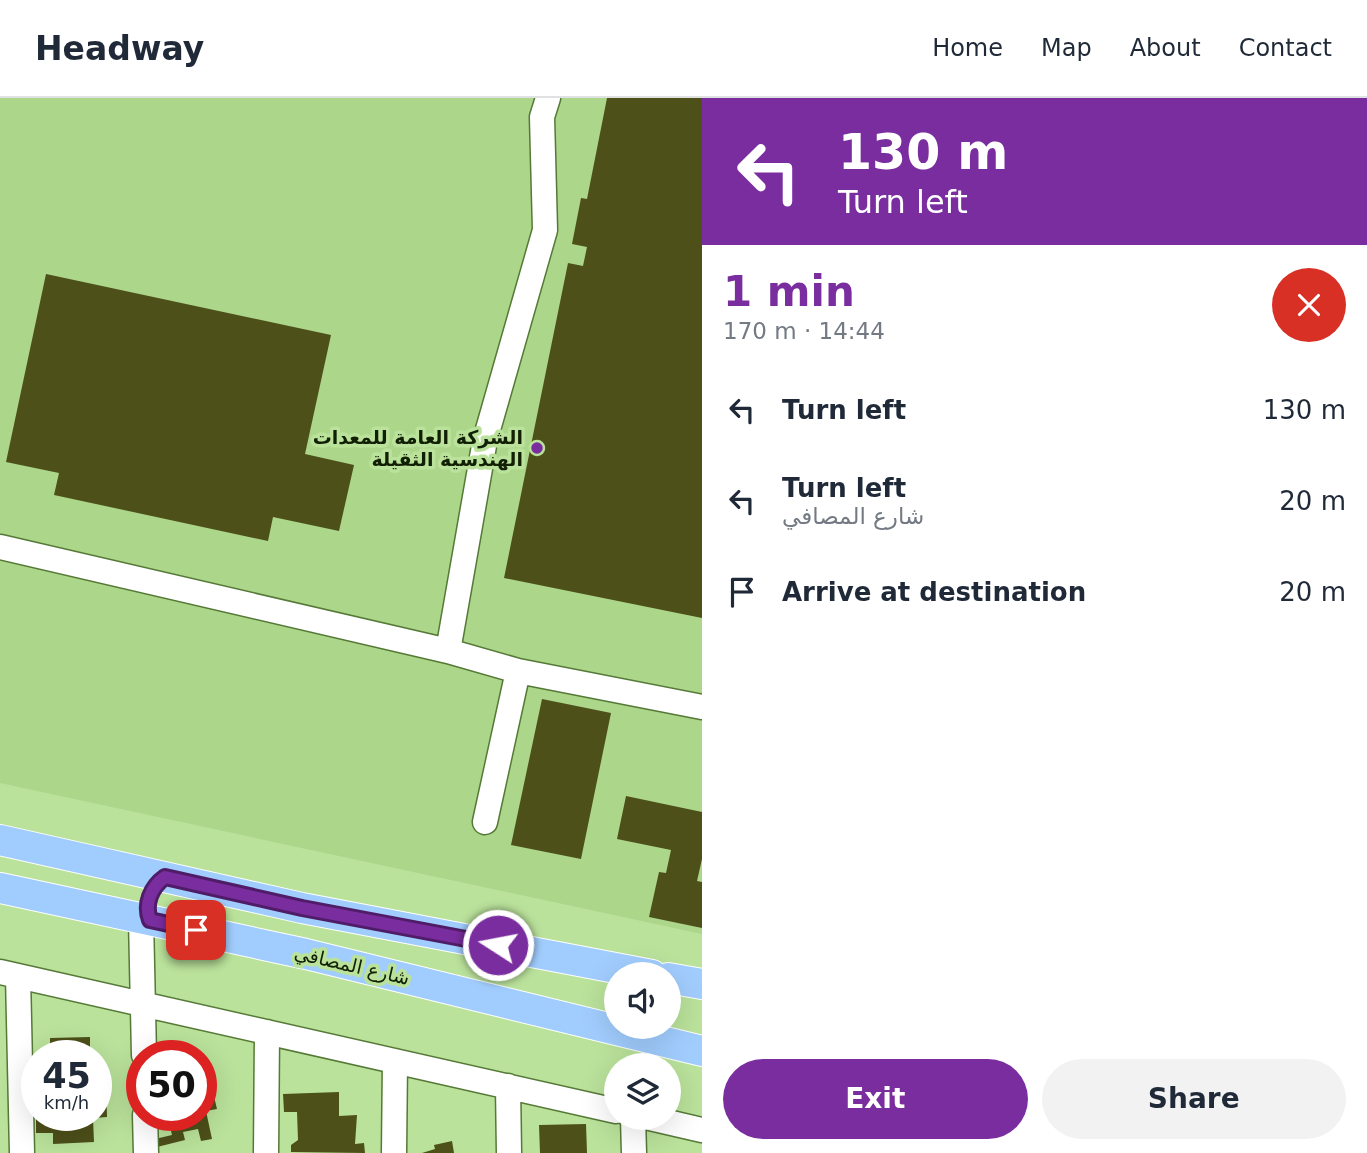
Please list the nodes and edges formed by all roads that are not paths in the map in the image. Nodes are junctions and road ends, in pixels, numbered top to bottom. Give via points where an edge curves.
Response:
1 (548, 98) edge
2 (0, 547) edge
3 (448, 651) junction
4 (518, 671) junction
5 (702, 707) edge
6 (485, 822) dead end
7 (0, 840) edge
8 (119, 867) junction
9 (165, 877) junction
10 (0, 888) edge
11 (275, 902) junction
12 (318, 911) junction
13 (135, 917) junction
14 (265, 945) junction
15 (306, 954) junction
16 (604, 966) edge
17 (9, 974) edge
18 (681, 980) edge
19 (702, 984) edge
20 (142, 1004) junction
21 (267, 1032) junction
22 (143, 1040) edge
23 (702, 1051) edge
24 (396, 1061) junction
25 (508, 1086) junction
26 (604, 1108) edge
27 (681, 1125) edge
28 (633, 1130) edge
29 (702, 1130) edge
30 (145, 1131) edge
31 (22, 1153) edge
32 (146, 1153) edge
33 (266, 1153) edge
34 (394, 1153) edge
35 (509, 1153) edge
36 (634, 1153) edge

1 - 3 street via 542,117 545,230 485,440
2 - 3 street
3 - 4 street
4 - 5 street
4 - 6 street
7 - 8 main road
8 - 9 main road
8 - 13 main road
9 - 11 main road
9 - 13 main road via 154,888 147,907
10 - 13 main road, شارع المصافي
11 - 12 main road
11 - 14 main road via 278,925
12 - 15 main road via 304,933
12 - 16 main road
13 - 14 main road, شارع المصافي
13 - 20 street
14 - 15 main road, شارع المصافي
15 - 23 main road, شارع المصافي
17 - 20 street
17 - 31 street
18 - 19 main road
20 - 21 street
20 - 22 street
21 - 24 street
21 - 33 street
24 - 25 street
24 - 34 street
25 - 26 street
25 - 35 street
27 - 29 street
28 - 36 street
30 - 32 street

